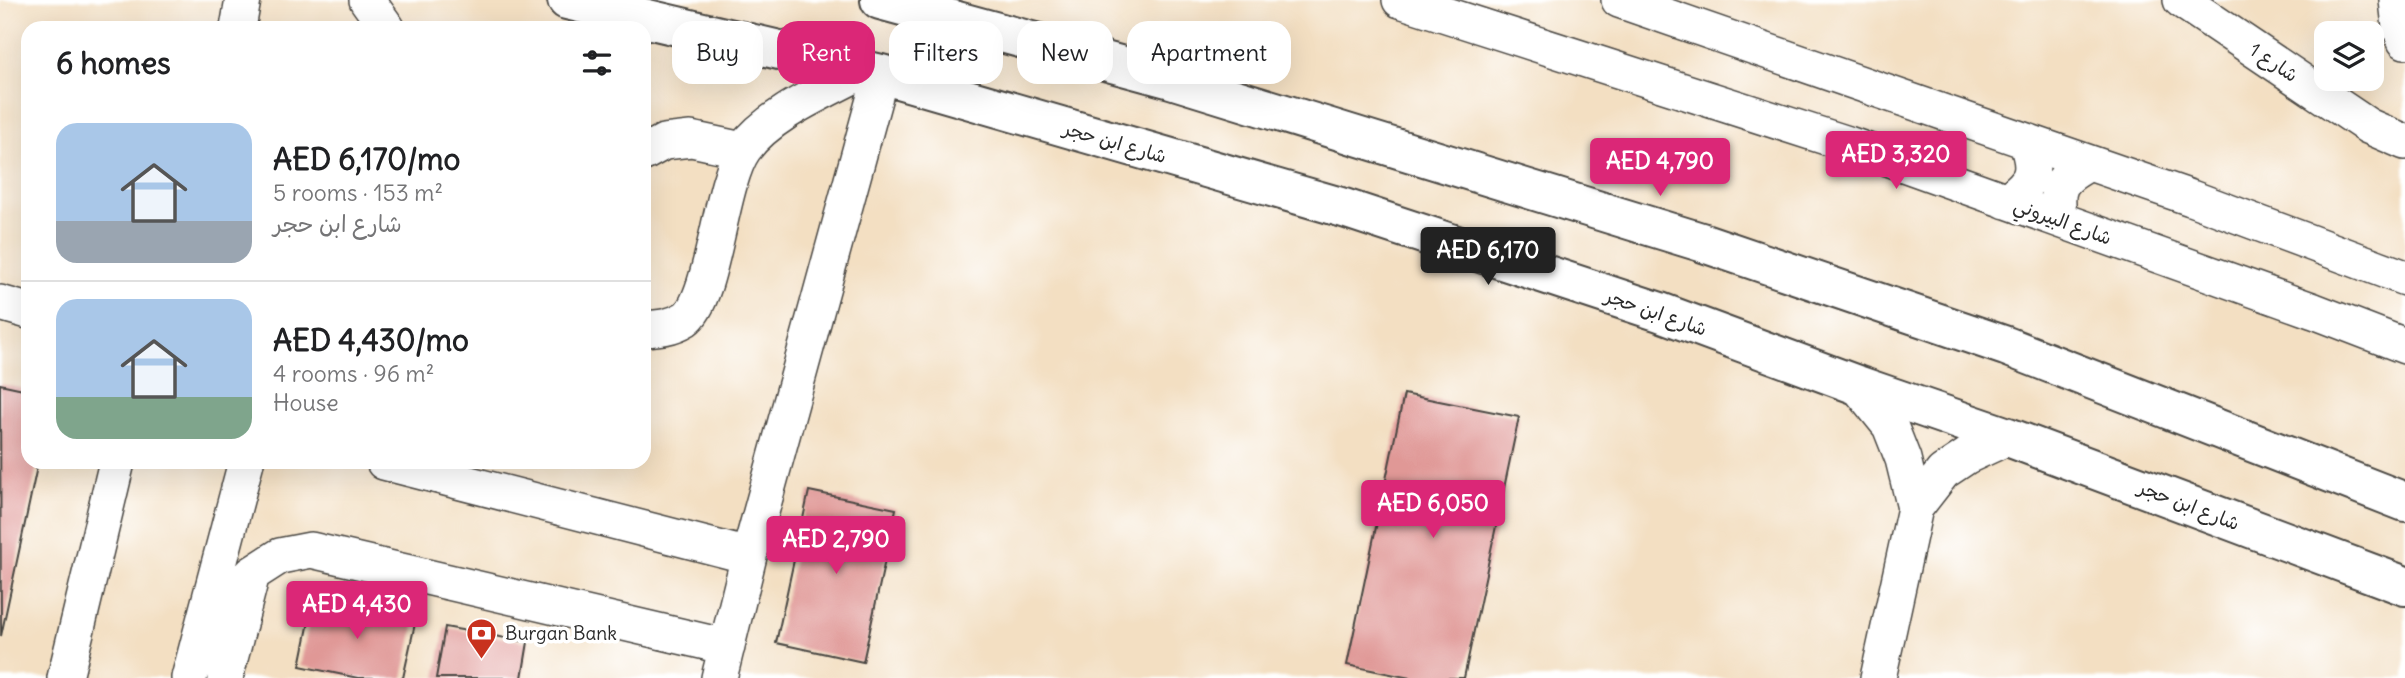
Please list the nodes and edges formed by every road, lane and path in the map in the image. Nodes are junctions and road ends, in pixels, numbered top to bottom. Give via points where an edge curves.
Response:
1 (243, 0) edge
2 (367, 0) edge
3 (567, 0) edge
4 (880, 0) edge
5 (959, 0) edge
6 (1400, 0) edge
7 (1619, 0) edge
8 (2181, 0) edge
9 (2397, 0) edge
10 (239, 21) edge
11 (382, 21) edge
12 (960, 21) edge
13 (979, 21) edge
14 (1003, 33) edge
15 (2405, 41) edge
16 (777, 50) edge
17 (875, 73) edge
18 (848, 84) edge
19 (869, 84) edge
20 (2026, 141) junction
21 (2405, 142) edge
22 (651, 149) edge
23 (743, 150) junction
24 (2089, 163) junction
25 (2006, 201) junction
26 (2060, 220) junction
27 (2405, 278) edge
28 (0, 303) edge
29 (21, 309) edge
30 (651, 328) edge
31 (2405, 346) edge
32 (1857, 385) junction
33 (2008, 437) junction
34 (115, 469) edge
35 (244, 469) edge
36 (411, 469) edge
37 (2405, 502) edge
38 (1915, 508) junction
39 (748, 556) junction
40 (2405, 586) edge
41 (723, 662) edge
42 (65, 678) edge
43 (189, 678) edge
44 (225, 678) edge
45 (1878, 678) edge

1 - 10 street
2 - 11 street
3 - 16 main road, شارع ابن حجر
4 - 12 main road
5 - 13 street
6 - 25 street, شارع البيروني via 1848,144
7 - 20 street
8 - 21 street, شارع 1 via 2368,126
9 - 15 street
14 - 37 main road via 1171,79 1701,242 2006,346
17 - 32 main road, شارع ابن حجر via 1344,208 1660,312
18 - 23 street via 764,126
19 - 39 street
20 - 24 street
20 - 25 street via 2031,178
22 - 23 street via 664,142 691,139
23 - 30 street via 732,175 701,297 688,317 669,327
24 - 26 street via 2060,184
24 - 27 street
25 - 26 street, شارع البيروني
26 - 31 street, شارع البيروني
28 - 29 street
32 - 33 main road, شارع ابن حجر
32 - 38 street via 1891,426
33 - 38 street via 1943,472
33 - 40 main road, شارع ابن حجر
34 - 42 street
35 - 43 street
36 - 39 street
38 - 45 street
39 - 41 street
41 - 44 street via 311,550 280,556 252,574

